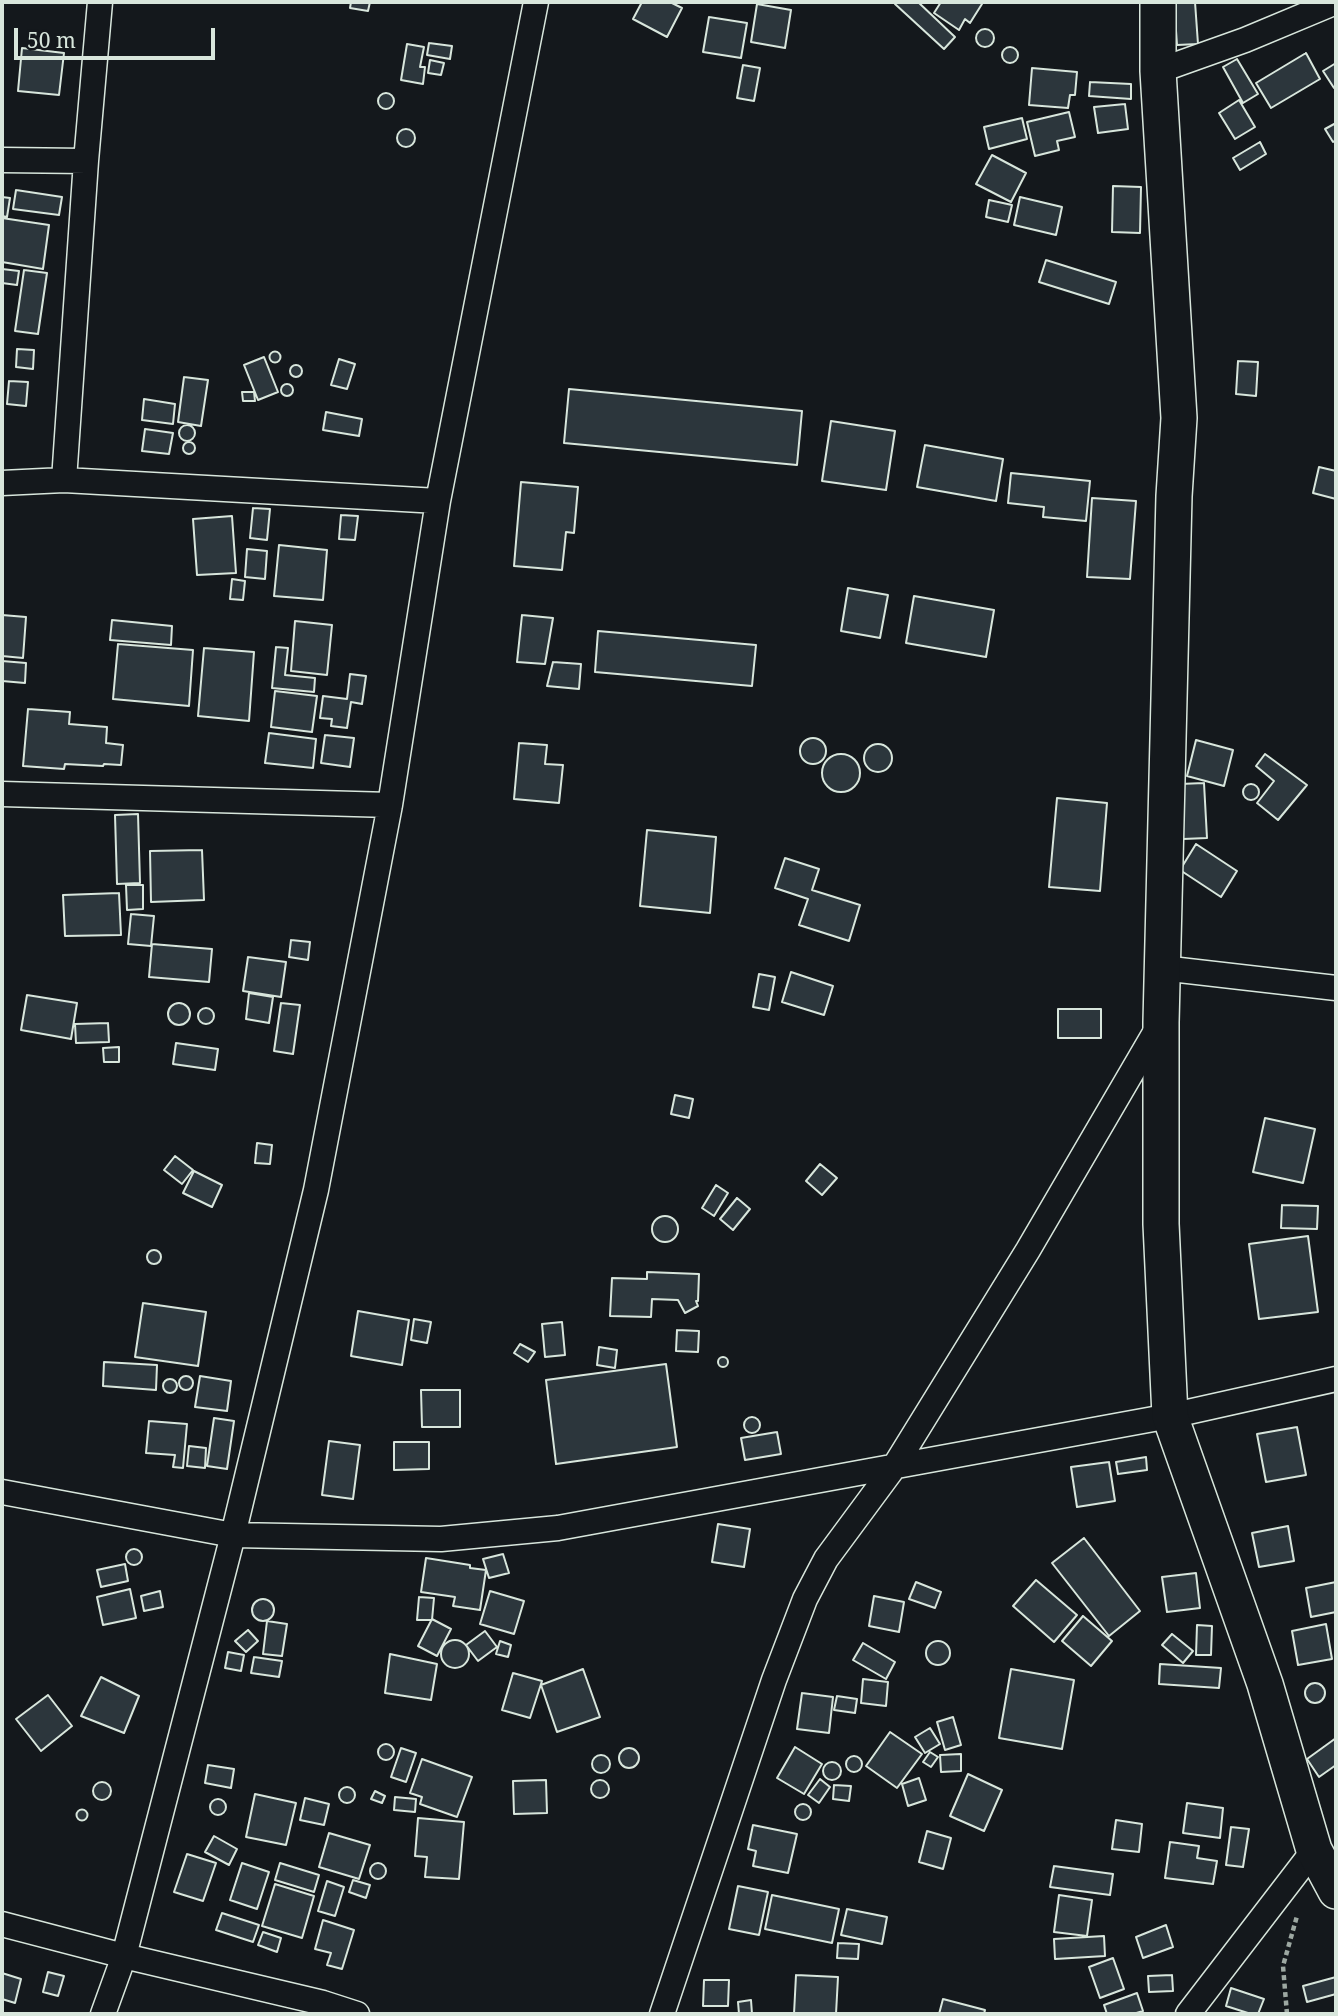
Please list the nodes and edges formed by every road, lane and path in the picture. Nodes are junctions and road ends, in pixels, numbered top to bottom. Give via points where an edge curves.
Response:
1 (100, 2) edge
2 (536, 2) edge
3 (1158, 2) edge
4 (1336, 2) edge
5 (1158, 71) junction
6 (2, 160) edge
7 (86, 161) junction
8 (64, 480) junction
9 (2, 483) edge
10 (438, 501) junction
11 (2, 794) edge
12 (390, 804) junction
13 (1162, 968) junction
14 (1336, 988) edge
15 (1161, 1022) junction
16 (1336, 1379) edge
17 (1170, 1416) junction
18 (894, 1467) junction
19 (2, 1492) edge
20 (233, 1535) junction
21 (1314, 1850) junction
22 (1336, 1891) edge
23 (1297, 1914) dead end
24 (2, 1924) edge
25 (124, 1956) junction
26 (103, 2014) edge
27 (356, 2014) edge
28 (662, 2014) edge
29 (1188, 2014) edge
30 (1287, 2014) edge

1 - 7 street
2 - 10 street
3 - 5 main road
4 - 5 street
5 - 13 main road via 1179,418
6 - 7 street
7 - 8 street
8 - 9 street
8 - 10 street
10 - 12 street
11 - 12 street
12 - 20 street via 316,1190
13 - 14 street
13 - 15 main road
15 - 17 main road via 1161,1224
15 - 18 street
16 - 17 street
17 - 18 street
17 - 21 main road via 1265,1684
18 - 20 street via 558,1528 442,1539
18 - 28 street via 826,1559 805,1599
19 - 20 street
20 - 25 street
21 - 22 main road
21 - 29 street
23 - 30 path via 1283,1966
24 - 25 street
25 - 26 street
25 - 27 street

